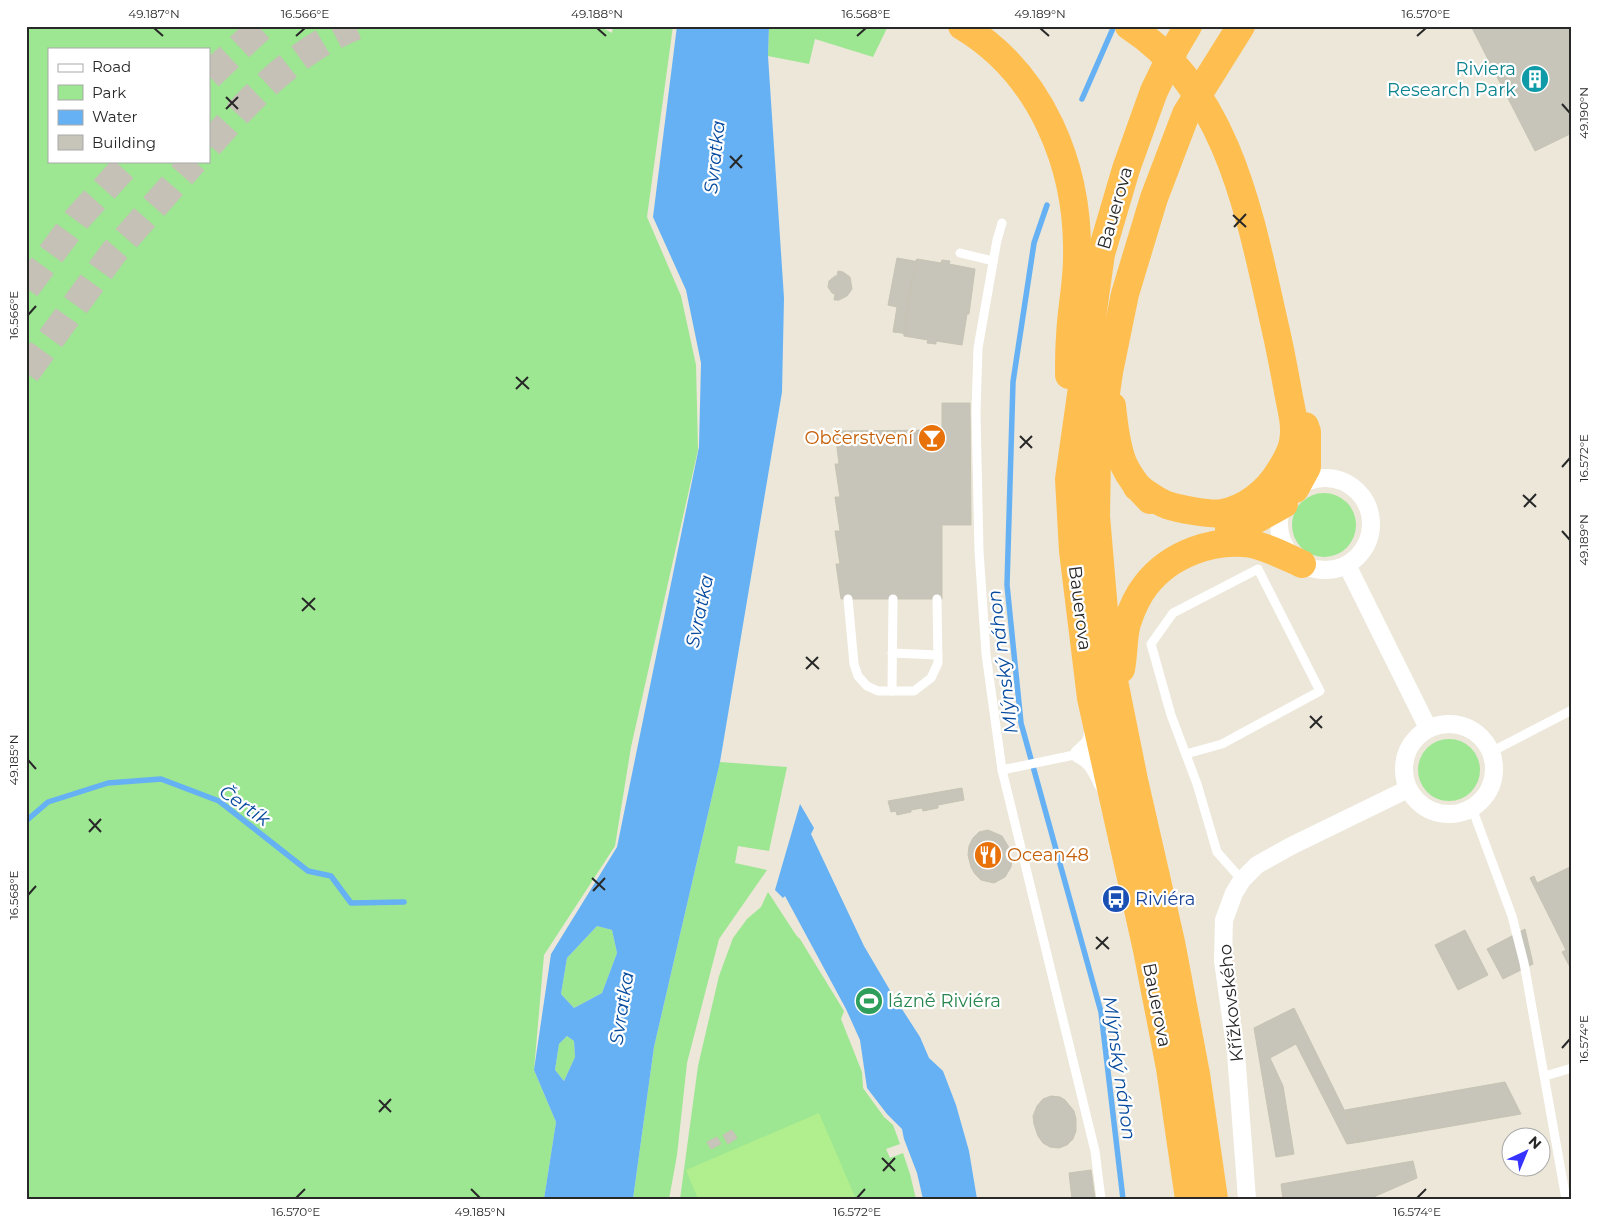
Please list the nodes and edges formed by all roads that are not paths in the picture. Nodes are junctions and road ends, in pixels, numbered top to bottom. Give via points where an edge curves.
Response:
1 (962, 26) edge
2 (1129, 26) edge
3 (1188, 26) edge
4 (1241, 26) edge
5 (1254, 26) edge
6 (1220, 59) junction
7 (1002, 223) dead end
8 (960, 253) dead end
9 (994, 261) junction
10 (1281, 351) junction
11 (1108, 372) junction
12 (1069, 479) junction
13 (1138, 487) junction
14 (1290, 497) junction
15 (1302, 564) junction
16 (1347, 565) junction
17 (893, 599) dead end
18 (937, 599) dead end
19 (848, 600) dead end
20 (892, 653) junction
21 (938, 655) junction
22 (892, 691) junction
23 (1104, 696) junction
24 (1572, 710) edge
25 (1428, 728) junction
26 (1491, 752) junction
27 (1079, 754) junction
28 (1186, 754) junction
29 (1002, 770) junction
30 (1408, 789) junction
31 (1472, 808) junction
32 (1116, 810) junction
33 (1242, 880) junction
34 (1572, 1068) edge
35 (1545, 1076) junction
36 (1101, 1199) edge
37 (1189, 1199) edge
38 (1214, 1199) edge
39 (1247, 1199) edge
40 (1566, 1199) edge

1 - 12 highway via 1003,57 1023,80 1042,108 1059,144 1072,186 1077,258 1070,336
2 - 10 highway via 1172,64 1209,114 1234,168
3 - 12 highway, Bauerova via 1154,91 1126,169 1101,254
4 - 6 highway, Bauerova
5 - 6 highway
6 - 11 highway, Bauerova via 1186,114 1154,198 1125,294
7 - 9 lane
8 - 9 lane
9 - 29 lane via 978,348 976,412 979,552 986,654
10 - 13 highway via 1294,442 1274,480 1260,494 1244,506 1221,514 1166,504
10 - 14 highway via 1307,432 1306,467
11 - 13 highway via 1114,426 1124,464
11 - 23 highway via 1097,457 1096,516 1107,646
12 - 23 highway, Bauerova via 1073,551
13 - 14 highway via 1162,513 1179,522 1205,528 1231,528 1257,519
14 - 15 street via 1280,517 1280,531 1284,544
14 - 16 street via 1309,481 1325,478 1341,481 1355,490 1365,502 1371,530 1367,544
15 - 16 street via 1317,570
15 - 23 highway via 1252,544 1217,543 1188,552 1159,571 1145,586 1127,623
16 - 25 street
17 - 20 lane
18 - 21 lane
19 - 22 lane via 858,676 867,686 878,691
20 - 21 lane
20 - 22 lane
21 - 22 lane via 931,678 914,691
23 - 27 street via 1090,746
23 - 32 highway, Bauerova
23 - 38 highway via 1171,942 1196,1074
24 - 26 lane
25 - 26 street via 1457,724 1483,739
25 - 30 street via 1408,749 1404,763
26 - 31 street via 1493,781 1486,795
27 - 29 lane
27 - 32 street via 1096,769
28 - 28 lane via 1151,644 1173,613 1258,569 1320,691 1222,744
28 - 33 lane via 1217,852
29 - 36 lane via 1095,1151
30 - 31 street via 1419,804 1432,812 1462,813
30 - 33 street, Křížkovského via 1291,846 1257,865
31 - 35 lane via 1512,916
32 - 37 highway, Bauerova via 1170,1068
33 - 39 street, Křížkovského via 1224,920 1224,960 1236,1053
34 - 35 lane
35 - 40 lane

